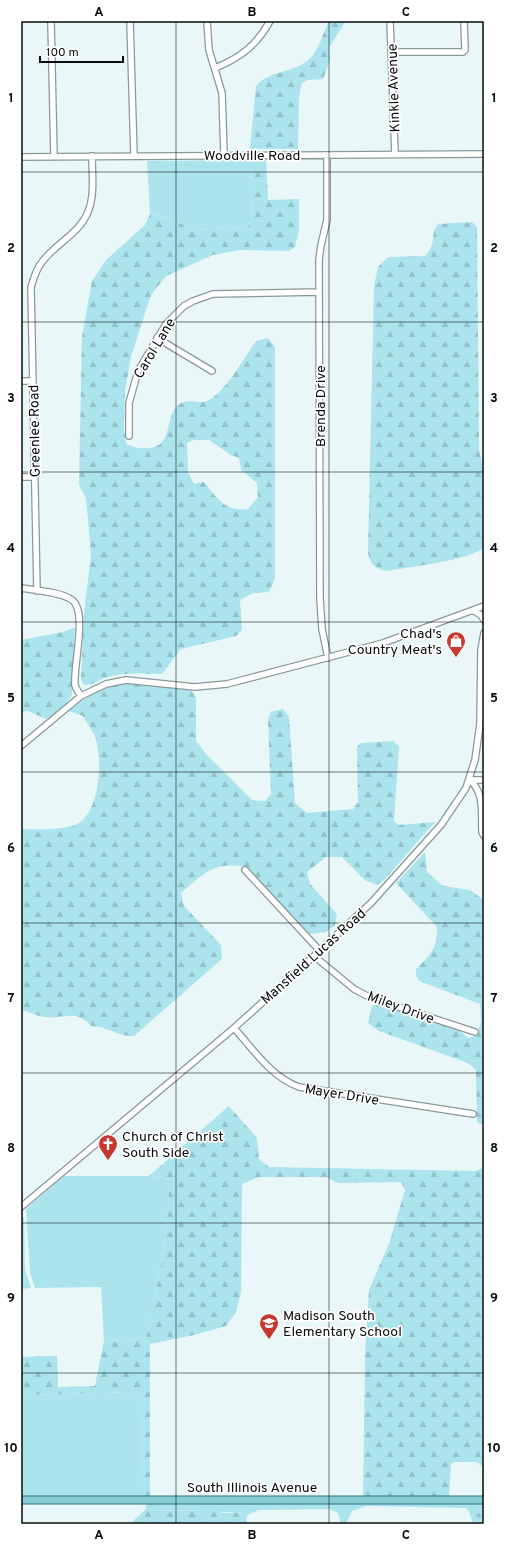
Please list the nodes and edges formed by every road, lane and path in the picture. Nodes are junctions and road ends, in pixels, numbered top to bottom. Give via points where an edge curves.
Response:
1 (51, 21) edge
2 (130, 21) edge
3 (207, 21) edge
4 (270, 21) edge
5 (390, 21) edge
6 (464, 21) edge
7 (391, 52) junction
8 (215, 68) junction
9 (395, 154) junction
10 (484, 154) edge
11 (224, 155) junction
12 (327, 155) junction
13 (92, 156) junction
14 (134, 156) junction
15 (21, 157) edge
16 (54, 157) junction
17 (319, 292) junction
18 (157, 338) junction
19 (212, 371) dead end
20 (21, 381) edge
21 (33, 381) junction
22 (129, 436) dead end
23 (21, 477) edge
24 (34, 477) junction
25 (21, 588) edge
26 (37, 591) junction
27 (484, 606) edge
28 (474, 611) junction
29 (484, 620) edge
30 (484, 633) edge
31 (328, 658) junction
32 (482, 692) edge
33 (81, 696) junction
34 (21, 746) edge
35 (470, 780) junction
36 (484, 780) edge
37 (484, 836) edge
38 (245, 870) dead end
39 (320, 951) junction
40 (314, 956) junction
41 (234, 1028) junction
42 (475, 1032) dead end
43 (473, 1114) dead end
44 (21, 1207) edge
45 (21, 1500) edge
46 (484, 1500) edge

1 - 16 street
2 - 14 street
3 - 8 street via 209,50
4 - 8 street via 258,40 246,52
5 - 7 street, Kinkle Avenue
6 - 7 street via 464,50 461,52
7 - 9 street, Kinkle Avenue
8 - 11 street via 223,102
9 - 10 street, Woodville Road
9 - 12 street, Woodville Road
11 - 12 street, Woodville Road
11 - 14 street, Woodville Road
12 - 17 street, Brenda Drive via 327,214 320,253
13 - 14 street, Woodville Road
13 - 16 street, Woodville Road
13 - 21 street, Greenlee Road via 92,193 89,210 73,233 42,262 34,278 31,298
15 - 16 street, Woodville Road
17 - 18 street, Carol Lane via 223,293 202,297 170,318
17 - 31 street, Brenda Drive via 320,599 322,629
18 - 19 street
18 - 22 street, Carol Lane via 134,382 129,404
20 - 21 street
21 - 24 street, Greenlee Road
23 - 24 street
24 - 26 street, Greenlee Road
25 - 26 street
26 - 33 street via 66,597 75,602 79,625 75,685
27 - 28 street
28 - 29 street via 482,615
28 - 31 street via 406,635
30 - 32 street, Mansfield Lucas Road via 481,650
31 - 33 street via 222,685 195,687 118,681
32 - 35 street, Mansfield Lucas Road via 478,739
33 - 34 street
35 - 36 street
35 - 37 street via 480,794
35 - 39 street, Mansfield Lucas Road via 451,812 421,849 371,903
38 - 39 street
39 - 40 street, Mansfield Lucas Road
40 - 41 street, Mansfield Lucas Road
40 - 42 street, Miley Drive via 354,989 371,998
41 - 43 street, Mayer Drive via 274,1072 299,1087
41 - 44 street, Mansfield Lucas Road
45 - 46 main road, South Illinois Avenue

